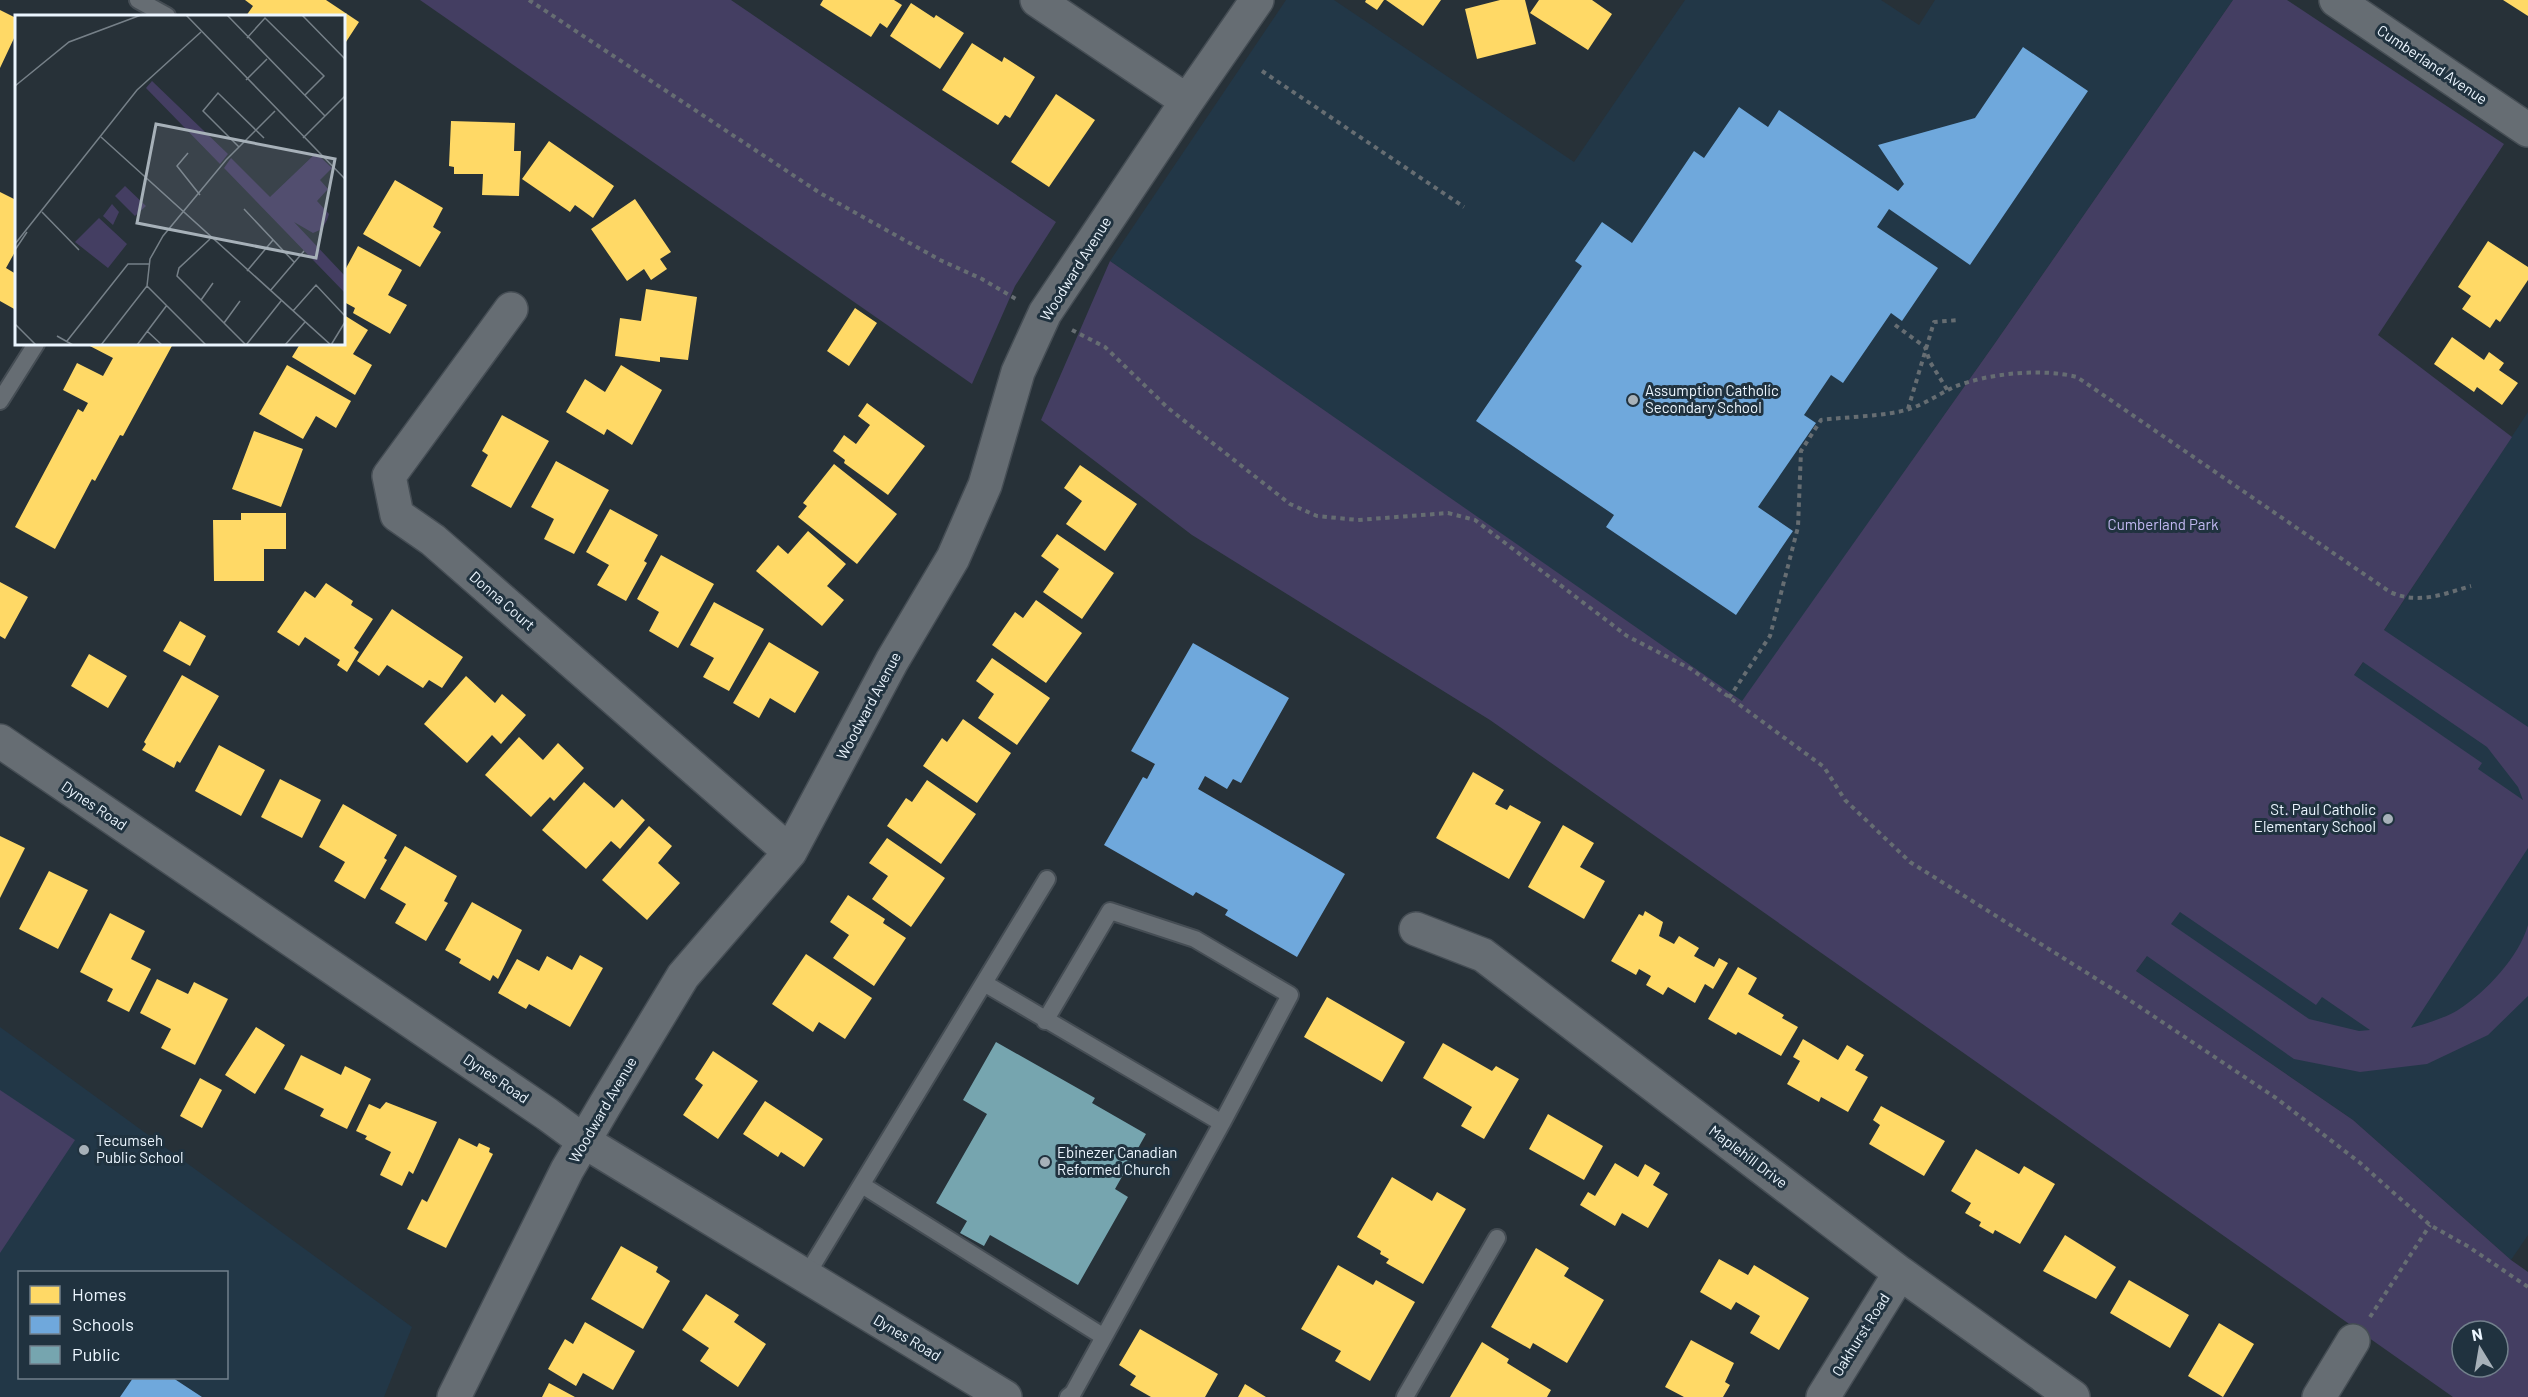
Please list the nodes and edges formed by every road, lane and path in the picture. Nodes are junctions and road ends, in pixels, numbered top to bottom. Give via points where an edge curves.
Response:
1 (138, 0) edge
2 (529, 0) edge
3 (1037, 0) edge
4 (1257, 0) edge
5 (2336, 0) edge
6 (165, 15) edge
7 (1262, 71) dead end
8 (1186, 100) junction
9 (2528, 130) edge
10 (1464, 207) dead end
11 (511, 309) dead end
12 (1045, 313) junction
13 (1959, 320) dead end
14 (1895, 325) dead end
15 (35, 345) edge
16 (1925, 347) junction
17 (1948, 391) junction
18 (0, 401) edge
19 (1907, 410) junction
20 (2471, 586) dead end
21 (1729, 698) junction
22 (0, 741) edge
23 (790, 852) junction
24 (1047, 879) dead end
25 (1416, 929) dead end
26 (984, 983) junction
27 (1045, 1021) junction
28 (1222, 1123) junction
29 (585, 1142) junction
30 (862, 1185) junction
31 (2430, 1225) junction
32 (1497, 1238) dead end
33 (1900, 1273) junction
34 (806, 1276) junction
35 (2528, 1287) edge
36 (1104, 1337) junction
37 (2353, 1341) joint
38 (453, 1397) edge
39 (1005, 1397) edge
40 (1068, 1397) edge
41 (1405, 1397) edge
42 (1822, 1397) edge
43 (2073, 1397) edge
44 (2319, 1397) edge

1 - 6 lane
2 - 12 path via 820,193 939,260
3 - 8 street
4 - 8 street, Woodward Avenue
5 - 9 street, Cumberland Avenue
7 - 10 path
8 - 12 street, Woodward Avenue
11 - 23 street, Donna Court via 389,476 397,515 433,540
12 - 21 path via 1105,347 1168,408 1290,504 1317,516 1358,520 1448,513 1475,520 1627,636 1691,669
12 - 23 street, Woodward Avenue via 1018,372 985,485 953,558 892,661
13 - 16 path via 1934,322
14 - 16 path
15 - 18 lane
16 - 17 path
16 - 19 path
17 - 19 path
17 - 20 path via 1995,377 2035,371 2077,377 2390,592 2426,600
19 - 21 path via 1821,420 1801,451 1798,527 1770,636
21 - 31 path via 1824,767 1845,800 1910,862 2119,993 2276,1098 2359,1162
22 - 29 street, Dynes Road
23 - 29 street, Woodward Avenue via 683,976
24 - 26 lane
25 - 33 street, Maplehill Drive via 1483,955
26 - 27 lane
26 - 30 lane
27 - 28 lane
27 - 28 lane via 1110,911 1195,939 1290,995
28 - 36 lane
29 - 34 street, Dynes Road
29 - 38 street, Woodward Avenue via 567,1170
30 - 34 lane
30 - 36 lane
31 - 35 path
31 - 37 path
32 - 41 lane
33 - 42 street, Oakhurst Road
33 - 43 street, Maplehill Drive
34 - 39 street, Dynes Road
36 - 40 lane
37 - 44 street

